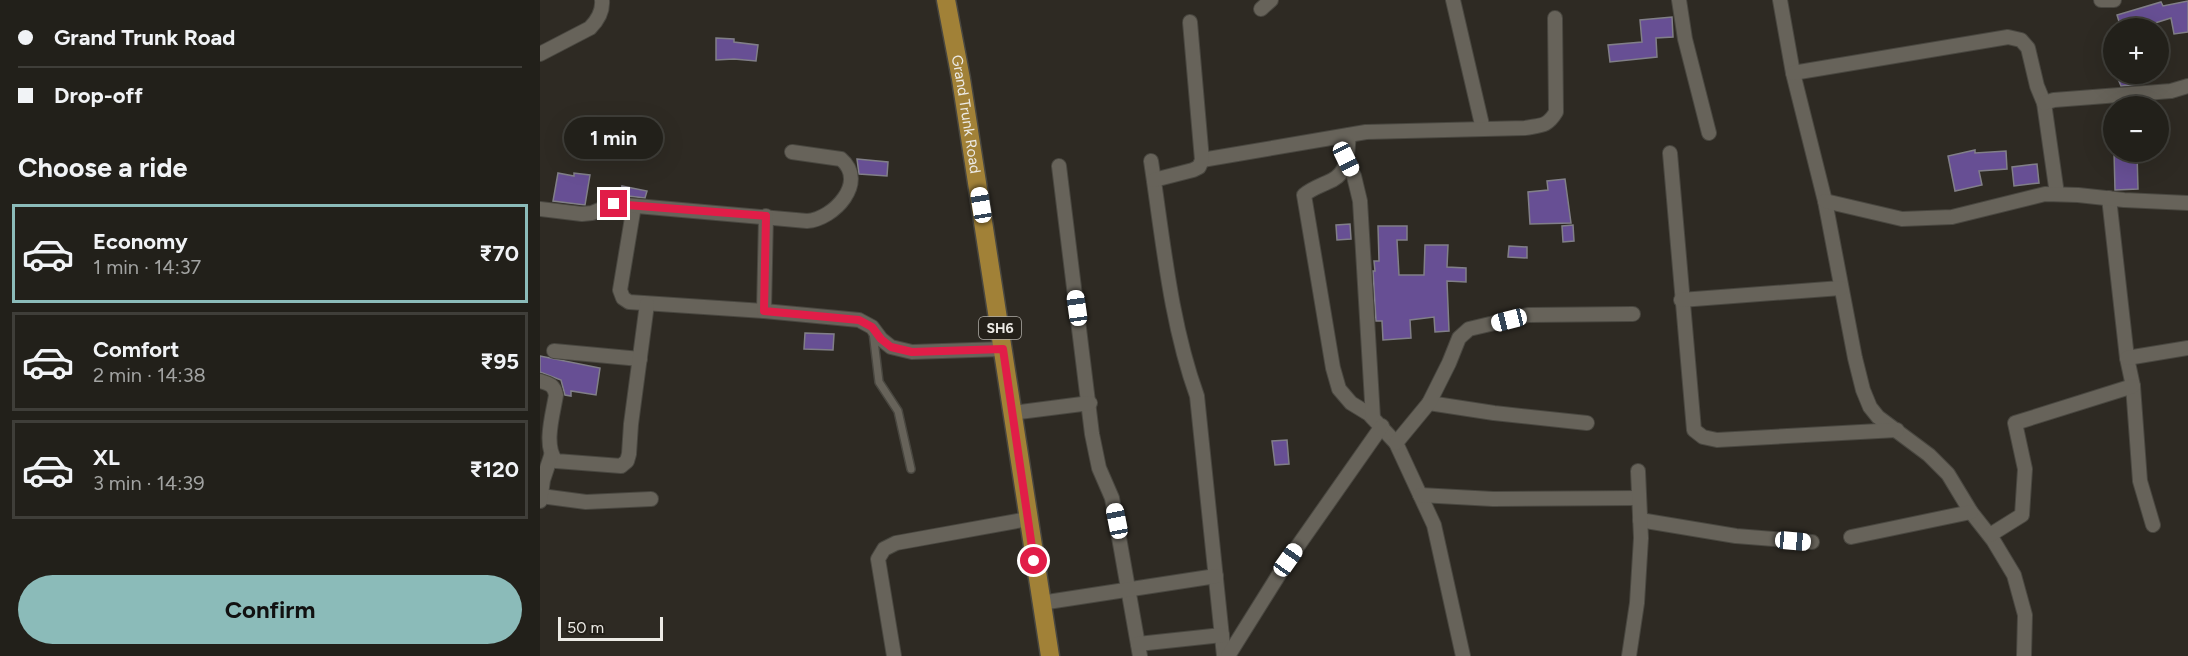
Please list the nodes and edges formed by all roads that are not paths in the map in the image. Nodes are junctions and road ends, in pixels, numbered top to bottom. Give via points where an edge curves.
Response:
1 (602, 0) edge
2 (946, 0) edge
3 (1454, 0) edge
4 (1679, 0) edge
5 (1780, 0) edge
6 (2101, 0) edge
7 (2114, 0) edge
8 (1556, 18) dead end
9 (1190, 22) dead end
10 (540, 54) edge
11 (1793, 73) junction
12 (2188, 86) edge
13 (2044, 103) junction
14 (1483, 129) junction
15 (1709, 133) dead end
16 (1350, 135) junction
17 (792, 152) dead end
18 (1670, 153) dead end
19 (1346, 159) junction
20 (1202, 160) junction
21 (1151, 161) dead end
22 (1059, 166) dead end
23 (1154, 180) junction
24 (2057, 194) junction
25 (2109, 198) junction
26 (1825, 201) junction
27 (2188, 203) edge
28 (634, 206) junction
29 (540, 209) edge
30 (766, 216) junction
31 (1841, 288) junction
32 (1681, 300) junction
33 (648, 303) junction
34 (764, 311) junction
35 (1633, 314) dead end
36 (872, 327) junction
37 (2188, 348) edge
38 (1003, 349) junction
39 (554, 351) dead end
40 (2127, 358) junction
41 (640, 360) junction
42 (540, 381) edge
43 (2133, 386) junction
44 (1090, 403) junction
45 (1429, 403) junction
46 (1012, 413) junction
47 (1377, 422) junction
48 (1587, 423) dead end
49 (1897, 430) junction
50 (1396, 443) junction
51 (551, 456) junction
52 (911, 469) dead end
53 (1638, 471) dead end
54 (1420, 495) junction
55 (1639, 498) junction
56 (540, 499) edge
57 (651, 499) dead end
58 (1971, 512) junction
59 (1028, 519) junction
60 (1640, 520) junction
61 (2154, 525) dead end
62 (1990, 535) junction
63 (1851, 537) dead end
64 (1812, 542) dead end
65 (1216, 576) junction
66 (1130, 590) junction
67 (1041, 603) junction
68 (1222, 634) junction
69 (1139, 650) edge
70 (894, 656) edge
71 (1050, 656) edge
72 (1226, 656) edge
73 (1463, 656) edge
74 (1629, 656) edge
75 (2024, 656) edge

1 - 10 street via 603,6 590,28
2 - 38 main road, Grand Trunk Road / SH6
3 - 14 street
4 - 15 street
5 - 11 street
6 - 7 street
8 - 14 street via 1557,112 1551,122 1525,128
9 - 20 street
11 - 13 street via 2008,37 2021,40 2028,48
11 - 26 street
12 - 13 street
13 - 24 street
14 - 16 street
16 - 19 street
16 - 20 street
17 - 30 street via 841,159 851,171 848,194 817,220
18 - 32 street
19 - 47 street via 1360,201
19 - 47 street via 1344,172 1337,179 1304,195 1339,389 1351,404
20 - 23 street via 1193,170
21 - 23 street
22 - 44 street
23 - 65 street via 1177,326 1185,365 1197,396
24 - 25 street
24 - 26 street via 1952,217 1902,219
25 - 27 street
25 - 40 street
26 - 31 street
28 - 29 street via 614,204 582,214
28 - 30 street
28 - 33 street via 620,290 629,302
30 - 34 street
31 - 32 street
31 - 49 street via 1863,390 1878,417
32 - 49 street via 1694,430 1703,438
33 - 34 street
33 - 41 street
34 - 36 street via 859,320
35 - 45 street via 1528,315 1469,329 1459,338
36 - 38 street via 891,347 912,352
36 - 52 lane via 879,382 898,411
37 - 40 street
38 - 46 main road, Grand Trunk Road / SH6
39 - 41 street
40 - 43 street
41 - 51 street via 627,461 621,466 568,463
42 - 51 street via 555,388
43 - 61 street via 2140,481
43 - 62 street via 2015,423 2025,469 2022,515
44 - 46 street
44 - 66 street via 1099,468 1112,498
45 - 48 street
45 - 50 street
46 - 59 main road, Grand Trunk Road / SH6
47 - 50 street
47 - 72 street
49 - 58 street via 1948,474
50 - 54 street
51 - 56 street
53 - 55 street
54 - 55 street via 1493,500
54 - 73 street via 1434,525
55 - 60 street
56 - 57 street
58 - 62 street
58 - 63 street
59 - 67 main road, Grand Trunk Road / SH6
59 - 70 street via 896,543 884,549 878,559
60 - 64 street via 1736,536
60 - 74 street
62 - 75 street via 2014,575 2025,615
65 - 66 street
65 - 68 street
66 - 67 street
66 - 69 street
67 - 71 main road, Grand Trunk Road / SH6
68 - 69 street
68 - 72 street

